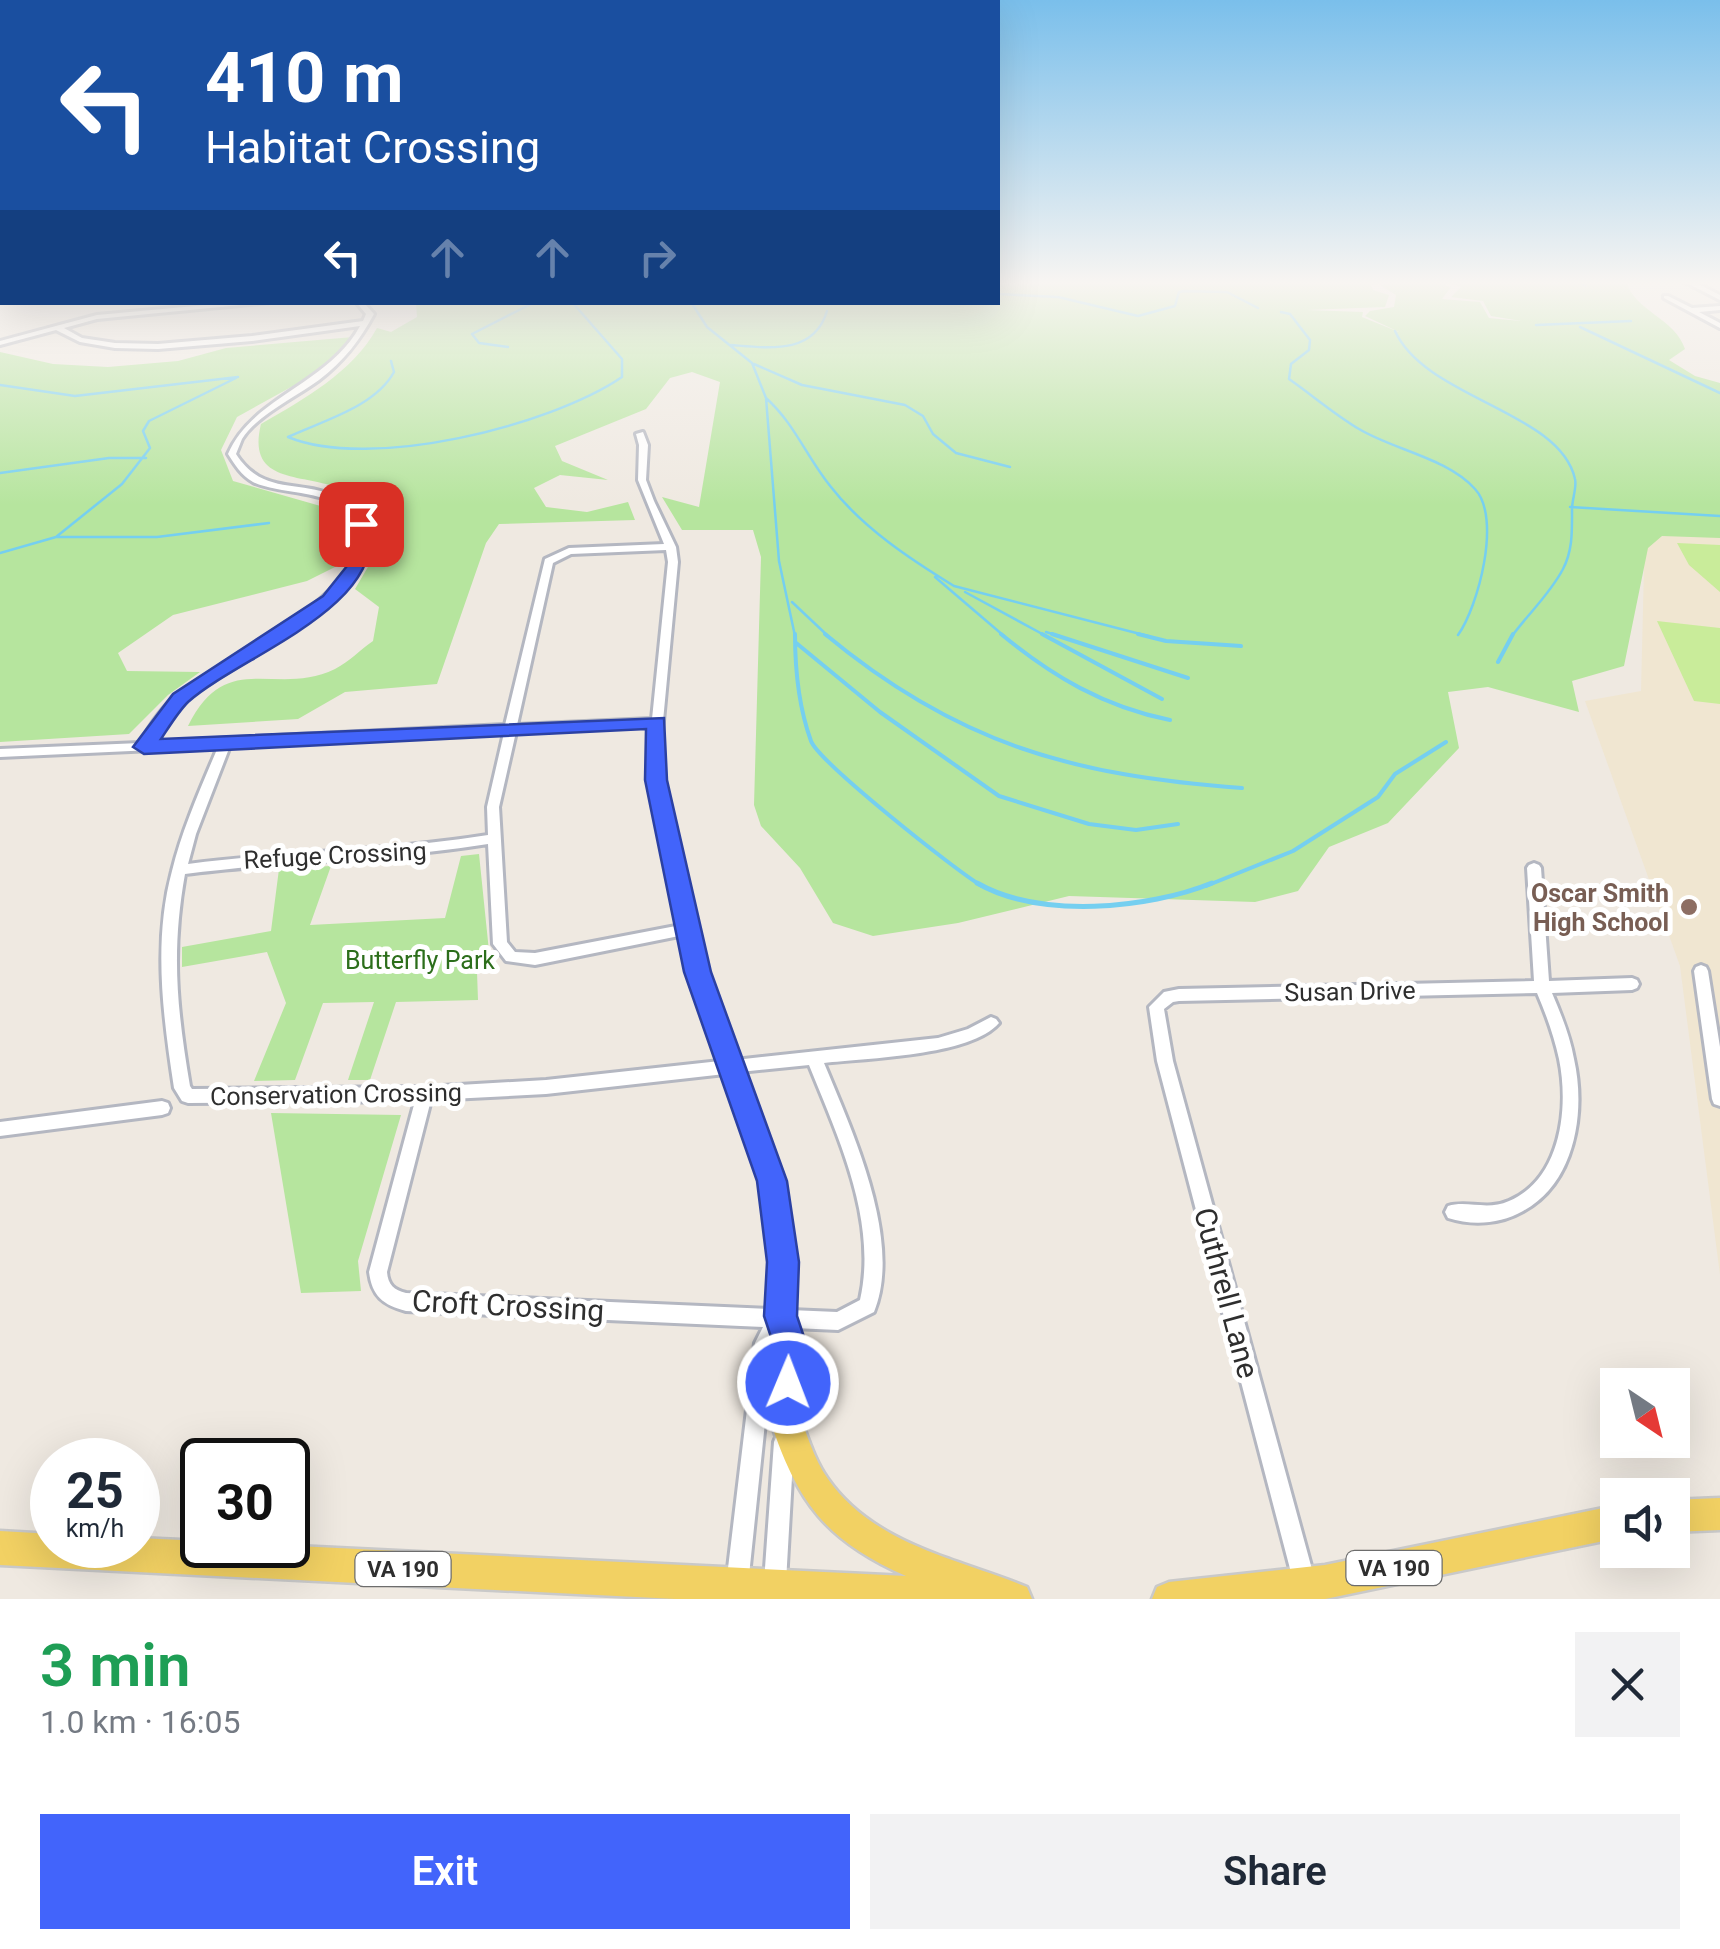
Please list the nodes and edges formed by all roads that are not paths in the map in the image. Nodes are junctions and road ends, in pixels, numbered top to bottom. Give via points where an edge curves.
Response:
1 (343, 356) edge
2 (640, 434) dead end
3 (671, 548) junction
4 (657, 722) junction
5 (511, 730) junction
6 (226, 743) junction
7 (144, 747) junction
8 (0, 753) edge
9 (493, 839) junction
10 (1534, 868) dead end
11 (178, 870) junction
12 (687, 928) junction
13 (1701, 971) dead end
14 (1632, 984) dead end
15 (1542, 987) junction
16 (1160, 1001) joint
17 (991, 1023) dead end
18 (814, 1058) junction
19 (730, 1067) junction
20 (425, 1094) junction
21 (1720, 1099) edge
22 (162, 1108) dead end
23 (0, 1128) edge
24 (1454, 1212) dead end
25 (781, 1316) junction
26 (786, 1420) junction
27 (1720, 1514) edge
28 (1690, 1515) edge
29 (1600, 1525) edge
30 (0, 1548) edge
31 (1306, 1585) junction
32 (736, 1588) junction
33 (774, 1590) junction
34 (1018, 1599) edge
35 (1168, 1599) edge

1 - 7 street via 250,422 233,449 238,466 256,480 325,496 358,518 363,555 336,592 180,698
2 - 3 street via 646,446 642,480
3 - 4 street
3 - 5 street via 552,556
4 - 5 street
4 - 12 street via 656,780
5 - 6 street
5 - 9 street via 493,807
6 - 7 street
6 - 11 street, Conservation Crossing
7 - 8 street
9 - 11 street, Refuge Crossing via 429,851 255,858
9 - 12 street via 500,944 510,957 535,959
10 - 15 street
11 - 20 street, Conservation Crossing via 165,958 184,1093
12 - 19 street via 704,1000
13 - 21 street
14 - 15 street, Susan Drive
15 - 16 street, Susan Drive via 1180,995
15 - 24 street via 1570,1084 1561,1156 1525,1205 1499,1217
16 - 31 street, Cuthrell Lane via 1154,1015 1164,1061
17 - 18 street, Conservation Crossing via 938,1044
18 - 19 street, Conservation Crossing
18 - 25 street via 865,1198 873,1294 857,1316 838,1321
19 - 20 street, Conservation Crossing
19 - 25 street via 772,1181 783,1262
20 - 25 street, Croft Crossing via 378,1272 390,1298
22 - 23 street
25 - 26 street via 790,1346
25 - 32 street via 764,1343
26 - 33 street
26 - 34 main road via 811,1485 855,1534 918,1566
27 - 28 main road
29 - 31 main road, VA 190
30 - 32 main road, VA 190
31 - 35 main road, VA 190
32 - 33 main road, VA 190
33 - 34 main road, VA 190

